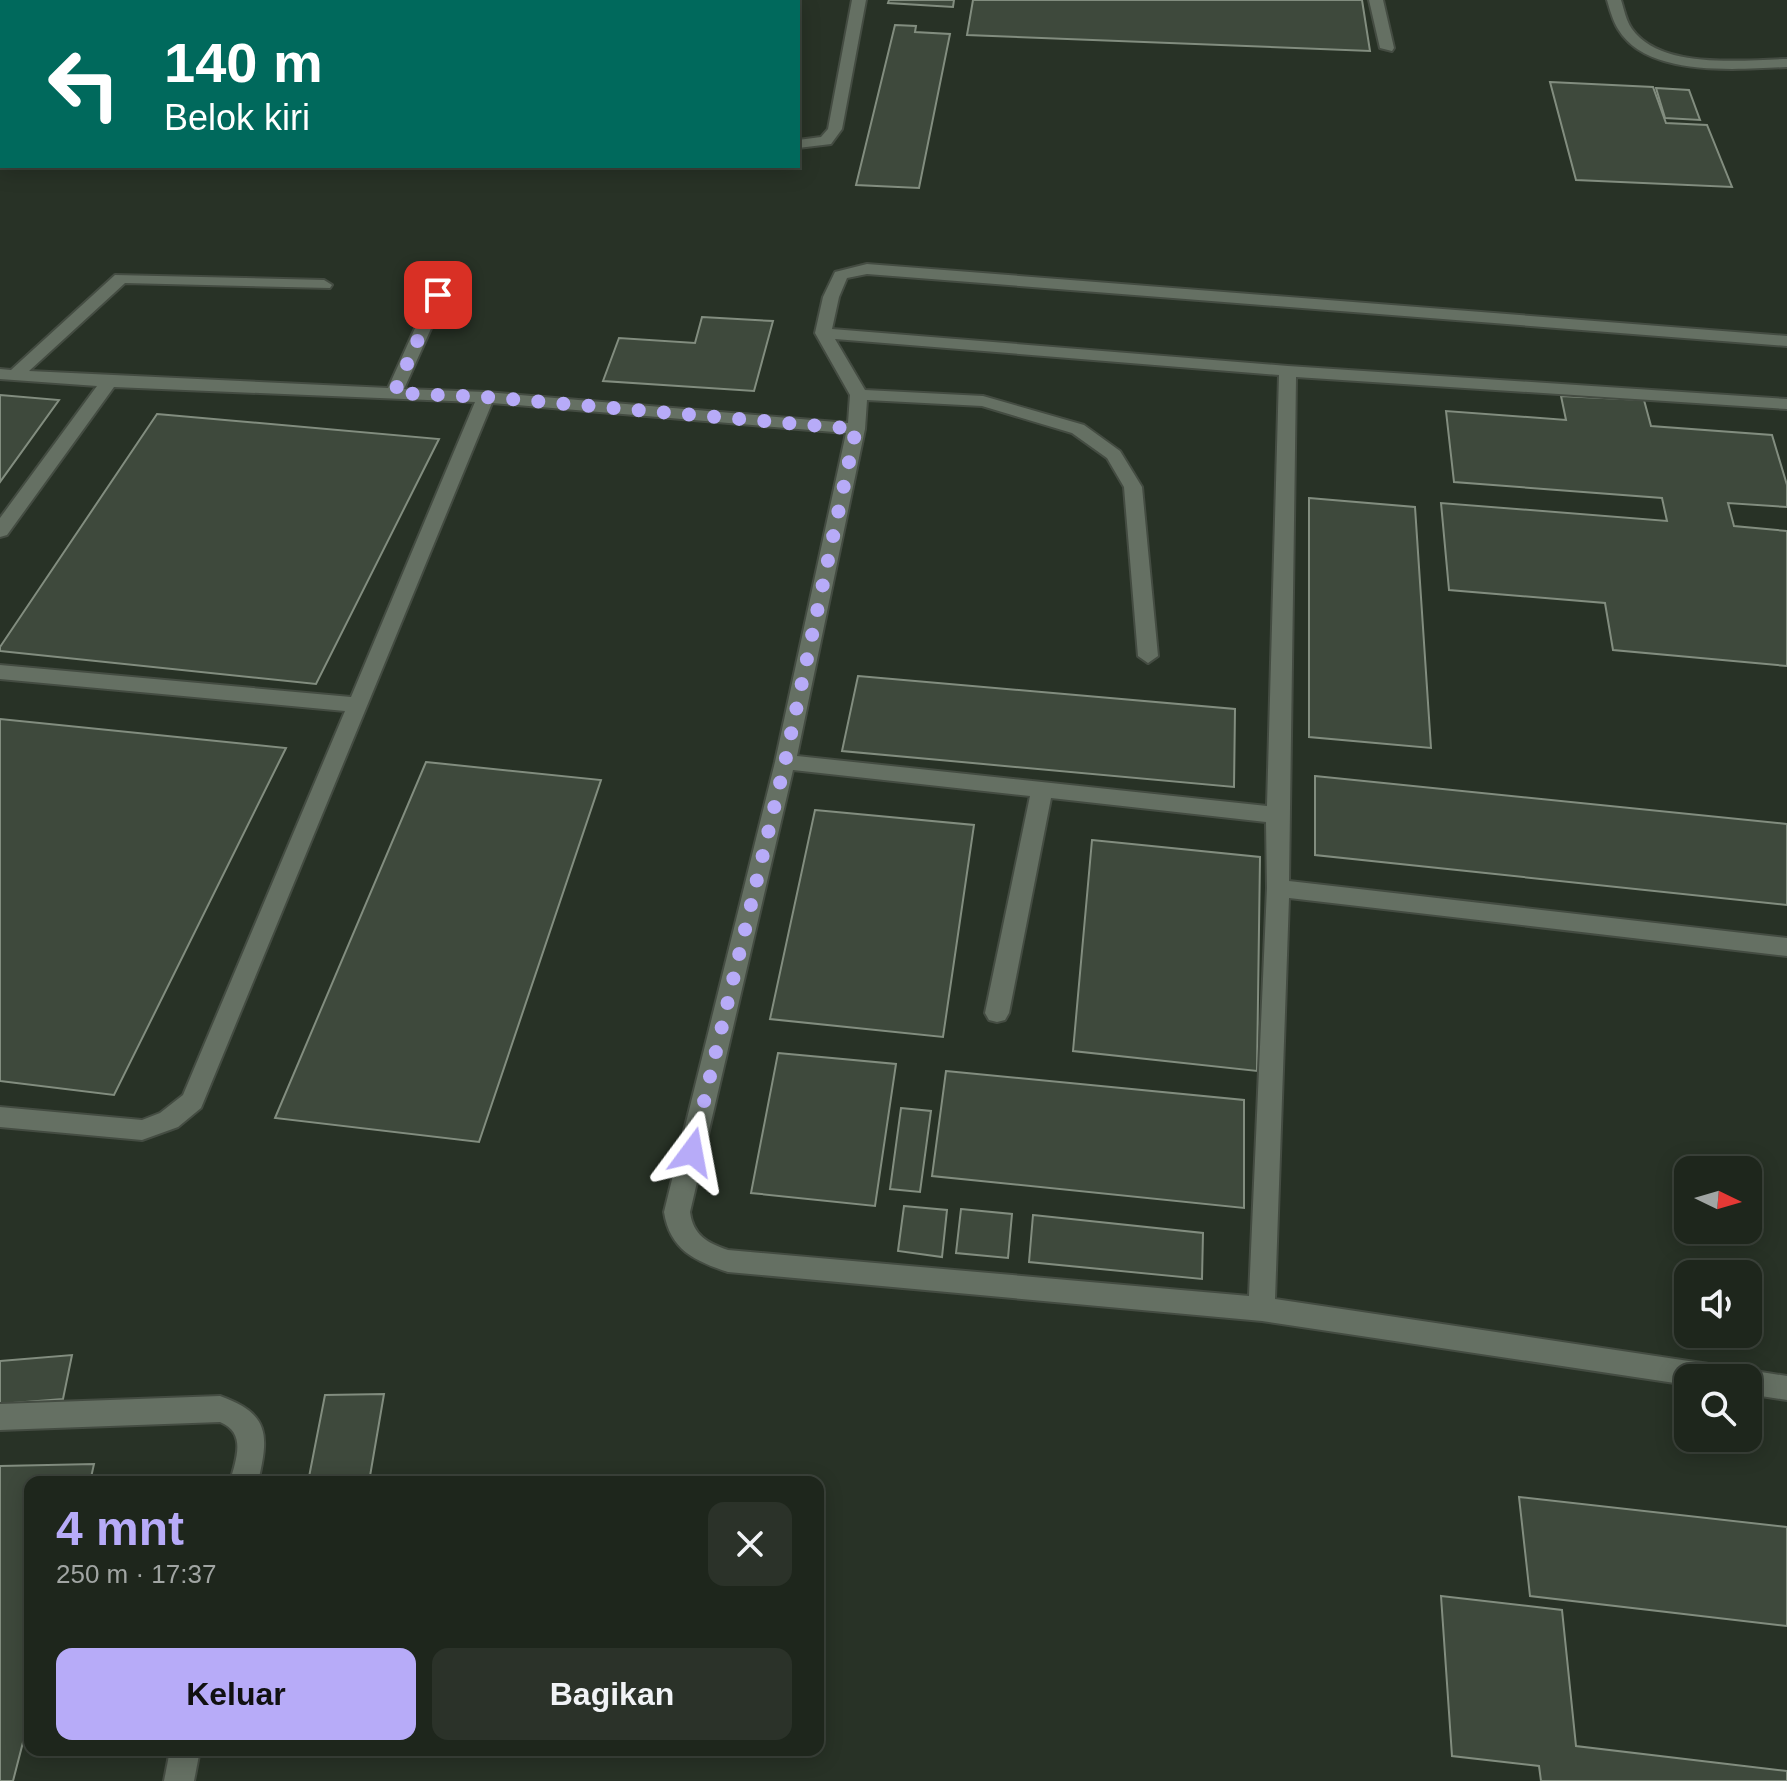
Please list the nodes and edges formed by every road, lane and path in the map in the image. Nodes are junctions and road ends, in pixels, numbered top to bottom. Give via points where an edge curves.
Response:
1 (859, 0) edge
2 (1376, 0) edge
3 (1614, 0) edge
4 (1387, 48) dead end
5 (1787, 63) edge
6 (800, 144) edge
7 (324, 285) dead end
8 (438, 295) dead end
9 (823, 333) junction
10 (1787, 341) edge
11 (1288, 371) junction
12 (7, 374) edge
13 (109, 382) junction
14 (394, 393) junction
15 (859, 395) junction
16 (486, 397) junction
17 (1787, 404) edge
18 (856, 429) junction
19 (0, 531) edge
20 (1148, 656) dead end
21 (0, 672) edge
22 (358, 705) junction
23 (785, 762) junction
24 (1042, 790) junction
25 (1277, 815) junction
26 (1278, 888) junction
27 (1787, 947) edge
28 (997, 1013) dead end
29 (0, 1117) edge
30 (1262, 1309) junction
31 (1674, 1371) edge
32 (1762, 1384) edge
33 (1787, 1388) edge
34 (0, 1417) edge
35 (245, 1476) edge
36 (184, 1756) edge
37 (179, 1781) edge

1 - 6 lane via 835,129 826,141
2 - 4 lane
3 - 5 lane via 1626,31 1675,60
7 - 12 lane via 121,278
8 - 14 lane
9 - 10 lane via 837,281 850,271 867,269
9 - 11 lane
9 - 15 lane
11 - 17 lane
11 - 25 lane
12 - 13 lane
13 - 14 lane
13 - 19 lane
14 - 16 lane
15 - 18 lane
15 - 20 lane via 983,401 1078,429 1114,455 1133,487
16 - 18 lane
16 - 22 lane
18 - 23 lane
21 - 22 lane
22 - 29 lane via 192,1101 169,1120 142,1130
23 - 24 lane
23 - 30 lane via 677,1212 678,1228 689,1246 728,1261
24 - 25 lane
24 - 28 lane
25 - 26 lane
26 - 27 lane
26 - 30 lane
30 - 31 lane
32 - 33 lane
34 - 35 lane via 233,1412 251,1431
36 - 37 lane

